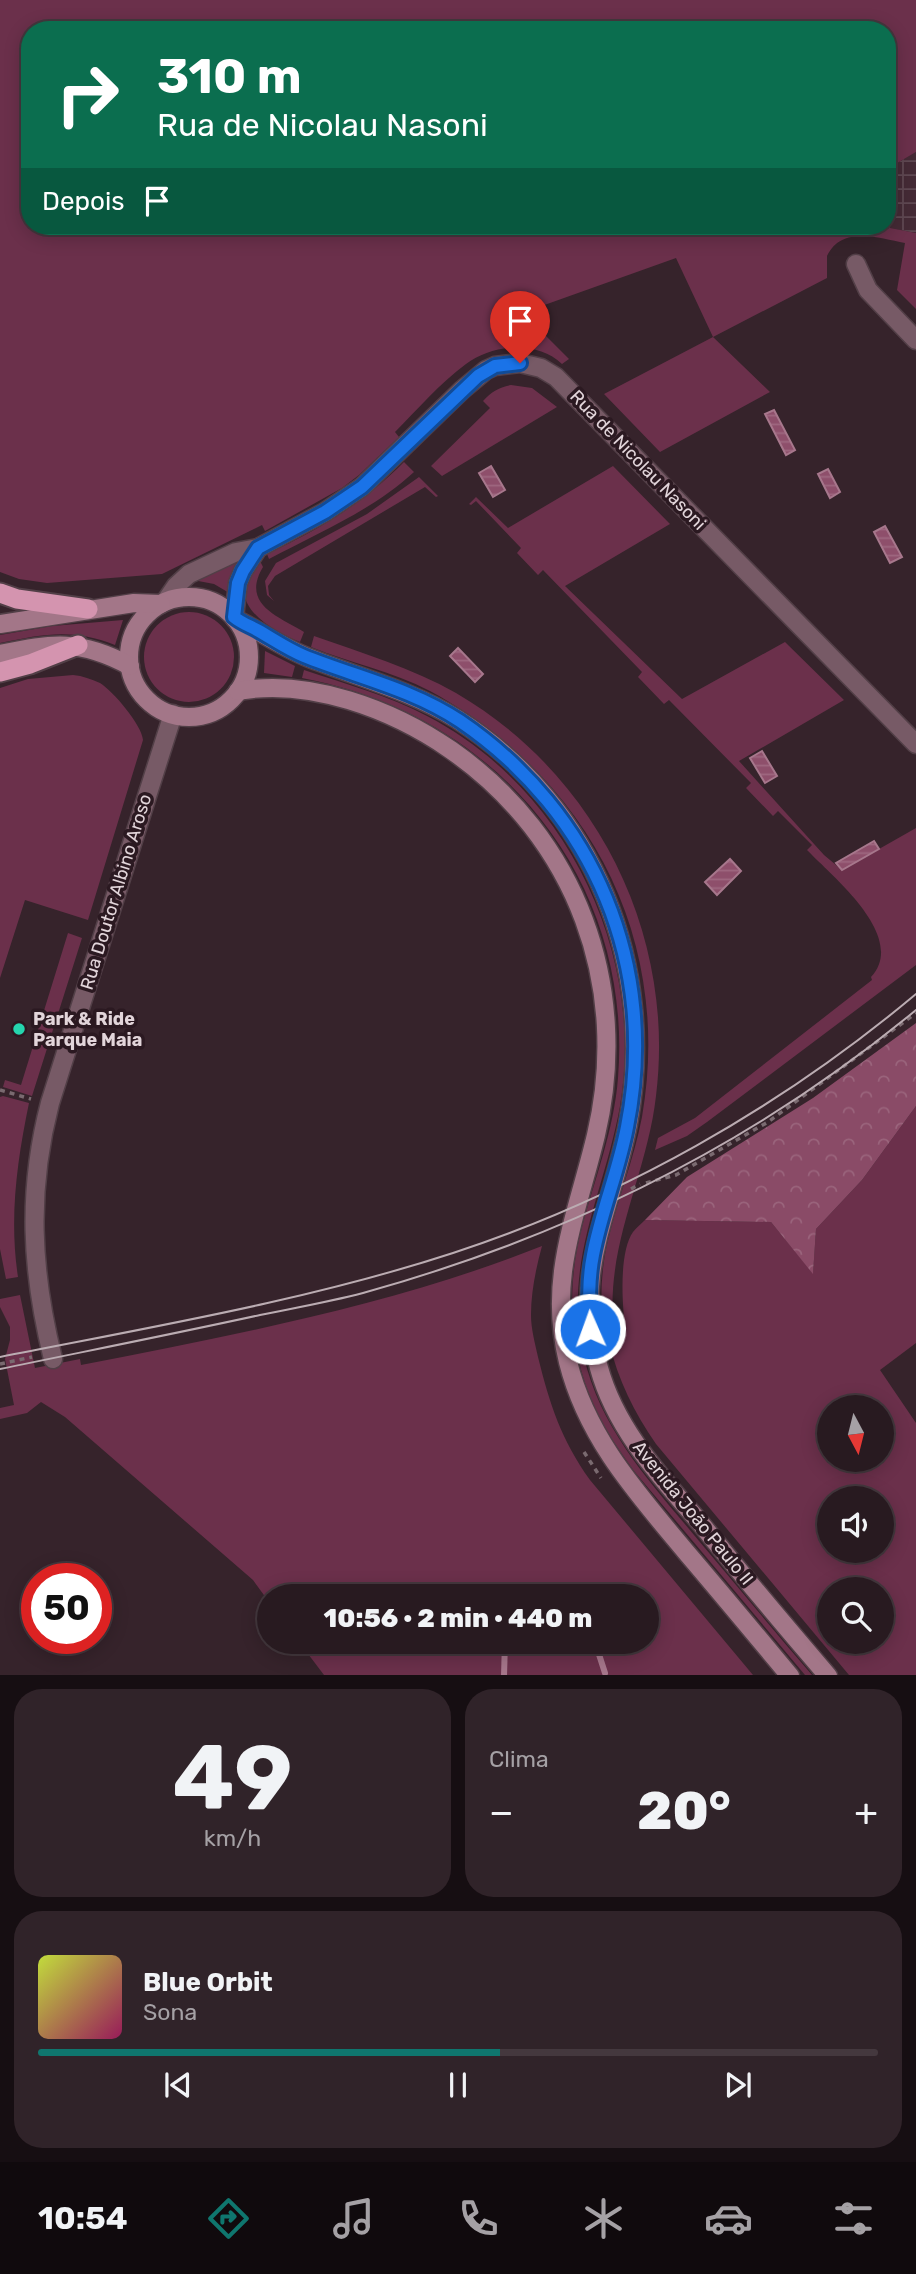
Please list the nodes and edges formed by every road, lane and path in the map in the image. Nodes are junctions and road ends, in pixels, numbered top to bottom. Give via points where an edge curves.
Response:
1 (856, 264) dead end
2 (916, 340) edge
3 (258, 548) junction
4 (0, 593) edge
5 (163, 603) junction
6 (88, 609) junction
7 (235, 618) junction
8 (0, 624) edge
9 (78, 645) junction
10 (0, 654) edge
11 (130, 666) junction
12 (0, 671) edge
13 (238, 691) junction
14 (173, 714) junction
15 (916, 744) edge
16 (916, 1013) edge
17 (0, 1090) edge
18 (31, 1099) dead end
19 (646, 1183) dead end
20 (32, 1357) dead end
21 (53, 1359) dead end
22 (0, 1364) edge
23 (581, 1446) dead end
24 (607, 1485) dead end
25 (790, 1675) edge
26 (828, 1675) edge

1 - 2 street via 868,290
3 - 5 street, Rua de Nicolau Nasoni via 236,552 189,574
3 - 7 street via 238,583
3 - 15 street, Rua de Nicolau Nasoni via 362,487 486,370 520,363 541,368 582,403
4 - 6 highway
5 - 6 main road
5 - 7 main road via 185,597 206,600
5 - 11 main road via 135,630
6 - 8 main road
7 - 13 main road via 247,642 249,659
7 - 26 main road, Avenida João Paulo II via 303,655 398,689 457,719 516,766 579,844 620,936 636,1035 627,1130 590,1275 590,1329 599,1371 610,1400 644,1457
9 - 10 main road
9 - 11 main road
9 - 12 highway
11 - 14 main road via 147,700
13 - 14 main road via 209,713
13 - 25 main road, Avenida João Paulo II via 281,687 338,698 430,736 500,790 561,869 595,952 608,1035 601,1111 561,1272 561,1318 574,1385 595,1434 629,1484
14 - 21 street, Rua Doutor Albino Aroso via 41,1140 34,1241
16 - 19 path via 768,1122 676,1175
17 - 18 path
20 - 22 path
23 - 24 path

